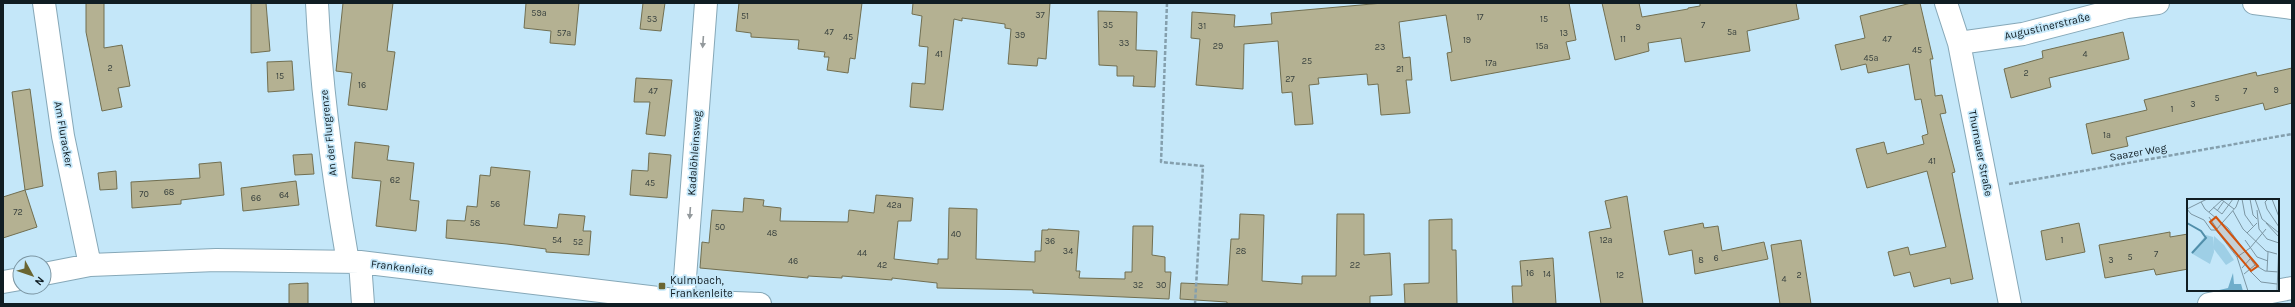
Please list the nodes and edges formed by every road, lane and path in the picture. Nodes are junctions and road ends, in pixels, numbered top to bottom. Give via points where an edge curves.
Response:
1 (44, 3) edge
2 (317, 3) edge
3 (706, 3) edge
4 (1167, 3) edge
5 (1946, 3) edge
6 (2158, 3) edge
7 (2254, 3) edge
8 (2292, 8) edge
9 (1959, 43) junction
10 (2292, 134) edge
11 (1987, 188) junction
12 (354, 262) junction
13 (90, 265) junction
14 (52, 272) edge
15 (2292, 288) edge
16 (2276, 291) edge
17 (2279, 291) edge
18 (683, 303) edge
19 (364, 304) edge
20 (760, 304) edge
21 (1195, 304) edge
22 (2010, 304) edge
23 (2209, 304) edge

1 - 13 street, Am Fluracker via 63,136
2 - 12 street, An der Flurgrenze via 334,180
3 -> 18 street, Kadalöhleinsweg
4 - 21 path via 1161,162 1203,166
5 - 9 street, Thurnauer Straße
6 - 9 street, Augustinerstraße via 2127,7 2023,34
7 - 8 street
9 - 11 street, Thurnauer Straße
10 - 11 path, Saazer Weg
11 - 22 street, Thurnauer Straße
12 - 13 street, Frankenleite via 216,260
12 - 18 street, Frankenleite
12 - 19 street, An der Flurgrenze
13 - 14 street, Frankenleite
15 - 17 street
16 - 23 street
18 - 20 street, Frankenleite

